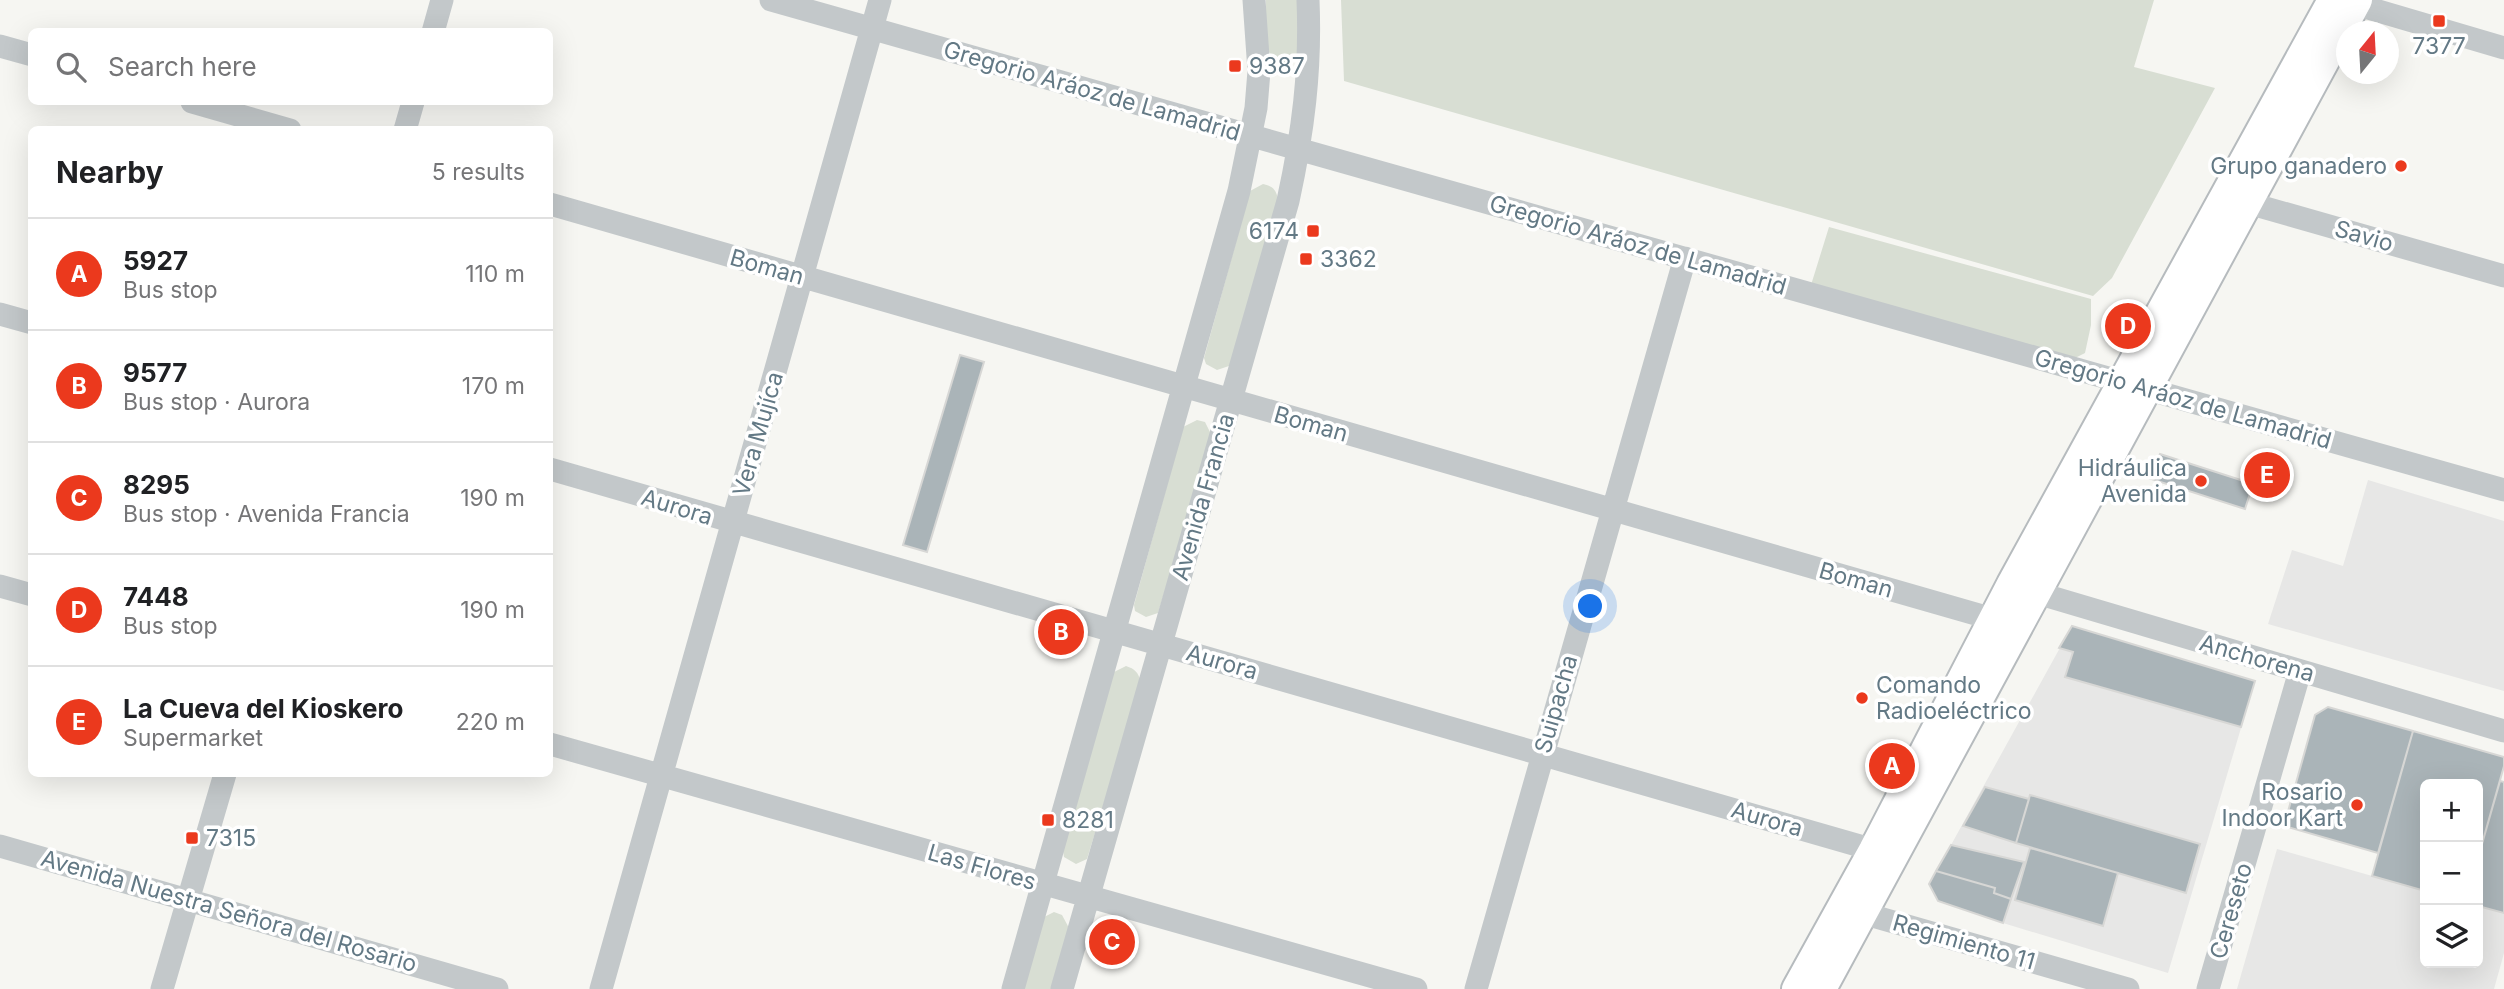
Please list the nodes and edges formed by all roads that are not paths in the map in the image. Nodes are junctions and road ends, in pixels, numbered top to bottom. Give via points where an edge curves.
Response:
1 (442, 0) edge
2 (771, 0) edge
3 (880, 0) edge
4 (1254, 0) edge
5 (1308, 0) edge
6 (2347, 1) edge
7 (434, 28) edge
8 (872, 28) junction
9 (0, 46) edge
10 (2504, 48) edge
11 (28, 54) edge
12 (202, 105) edge
13 (412, 105) edge
14 (276, 126) edge
15 (406, 126) edge
16 (1251, 135) junction
17 (1299, 149) junction
18 (2235, 200) junction
19 (553, 205) edge
20 (1685, 258) junction
21 (2504, 276) edge
22 (802, 277) junction
23 (0, 314) edge
24 (28, 322) edge
25 (2134, 385) junction
26 (1184, 387) junction
27 (1231, 400) junction
28 (553, 470) edge
29 (2504, 490) edge
30 (1612, 510) junction
31 (733, 523) junction
32 (0, 586) edge
33 (2023, 589) junction
34 (28, 594) edge
35 (1993, 619) junction
36 (1114, 632) junction
37 (1161, 645) junction
38 (2300, 671) junction
39 (2504, 731) edge
40 (553, 745) edge
41 (1542, 753) junction
42 (662, 776) junction
43 (224, 777) edge
44 (0, 846) edge
45 (1883, 853) junction
46 (1043, 884) junction
47 (1089, 897) junction
48 (189, 899) junction
49 (1852, 910) junction
50 (162, 989) edge
51 (498, 989) edge
52 (601, 989) edge
53 (1013, 989) edge
54 (1062, 989) edge
55 (1416, 989) edge
56 (1476, 989) edge
57 (1796, 989) edge
58 (1822, 989) edge
59 (2128, 989) edge
60 (2208, 989) edge

1 - 7 street
2 - 8 street, Gregorio Aráoz de Lamadrid
3 - 8 street, Vera Mujíca
4 - 16 street via 1259,71
5 - 17 street, Avenida Francia via 1308,81
6 - 10 street
6 - 18 main road
8 - 16 street, Gregorio Aráoz de Lamadrid
8 - 22 street, Vera Mujíca
9 - 11 street
12 - 14 street
13 - 15 street
16 - 17 street, Gregorio Aráoz de Lamadrid
16 - 26 street
17 - 20 street, Gregorio Aráoz de Lamadrid
17 - 27 street, Avenida Francia
18 - 21 street, Savio
18 - 25 main road
19 - 22 street, Boman
20 - 25 street, Gregorio Aráoz de Lamadrid
20 - 30 street, Suipacha
22 - 26 street, Boman
22 - 31 street, Vera Mujíca
23 - 24 street
25 - 29 street, Gregorio Aráoz de Lamadrid
25 - 33 main road
26 - 27 street, Boman
26 - 36 street
27 - 30 street, Boman
27 - 37 street, Avenida Francia
28 - 31 street, Aurora
30 - 35 street, Boman
30 - 41 street, Suipacha
31 - 36 street, Aurora
31 - 42 street, Vera Mujíca
32 - 34 street
33 - 35 main road
33 - 38 street, Anchorena
33 - 45 main road
35 - 45 main road
36 - 37 street, Aurora
36 - 46 street
37 - 41 street, Aurora
37 - 47 street, Avenida Francia
38 - 39 street, Anchorena
38 - 60 street, Cereseto
40 - 42 street, Las Flores
41 - 45 street, Aurora
41 - 56 street, Suipacha
42 - 46 street, Las Flores
42 - 52 street, Vera Mujíca
43 - 48 street
44 - 48 street, Avenida Nuestra Señora del Rosario
45 - 49 main road
46 - 47 street, Las Flores
46 - 53 street
47 - 54 street, Avenida Francia
47 - 55 street, Las Flores
48 - 50 street
48 - 51 street, Avenida Nuestra Señora del Rosario
49 - 57 main road
49 - 58 main road
49 - 59 street, Regimiento 11

